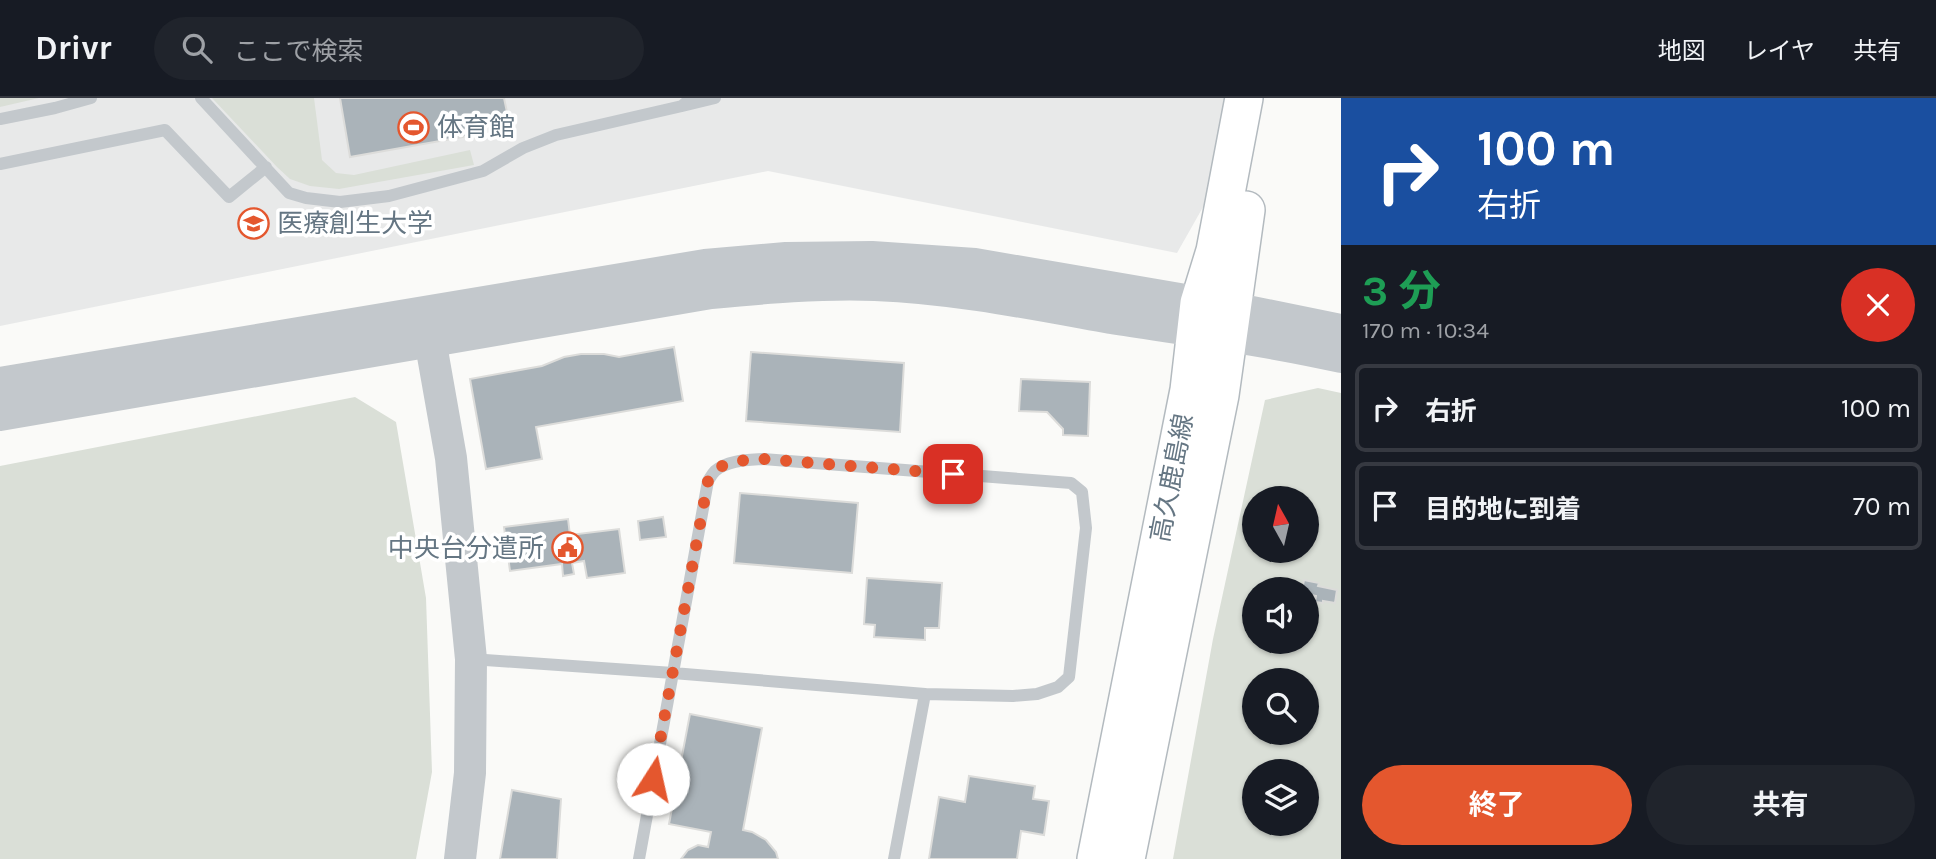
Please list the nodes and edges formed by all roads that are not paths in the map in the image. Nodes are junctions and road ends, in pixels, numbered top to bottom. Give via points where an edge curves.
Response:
1 (91, 98) edge
2 (201, 98) edge
3 (715, 98) edge
4 (1244, 98) edge
5 (1264, 98) edge
6 (686, 102) edge
7 (0, 119) edge
8 (0, 164) edge
9 (265, 167) junction
10 (1214, 320) junction
11 (427, 327) junction
12 (1341, 330) edge
13 (1341, 357) edge
14 (0, 383) edge
15 (0, 415) edge
16 (471, 659) junction
17 (673, 673) junction
18 (925, 694) junction
19 (460, 859) edge
20 (639, 859) edge
21 (894, 859) edge
22 (1097, 859) edge
23 (1126, 859) edge

1 - 7 lane
2 - 9 lane
3 - 6 lane
4 - 10 main road, 高久鹿島線 via 1214,251
5 - 10 main road, 高久鹿島線
6 - 9 lane via 556,135 483,171 389,196 340,202 306,198 289,193
8 - 9 lane via 165,130 229,197
10 - 11 street via 876,285 800,285
10 - 12 street
10 - 13 street via 1284,345
10 - 22 main road, 高久鹿島線 via 1189,390
10 - 23 main road, 高久鹿島線 via 1220,395
11 - 14 street
11 - 15 street
11 - 16 street via 452,458
16 - 17 lane
16 - 19 street via 470,773
17 - 18 lane
17 - 18 lane via 708,481 728,464 763,459 1071,483 1082,492 1086,528 1069,677 1058,687 1037,694
17 - 20 lane
18 - 21 lane

